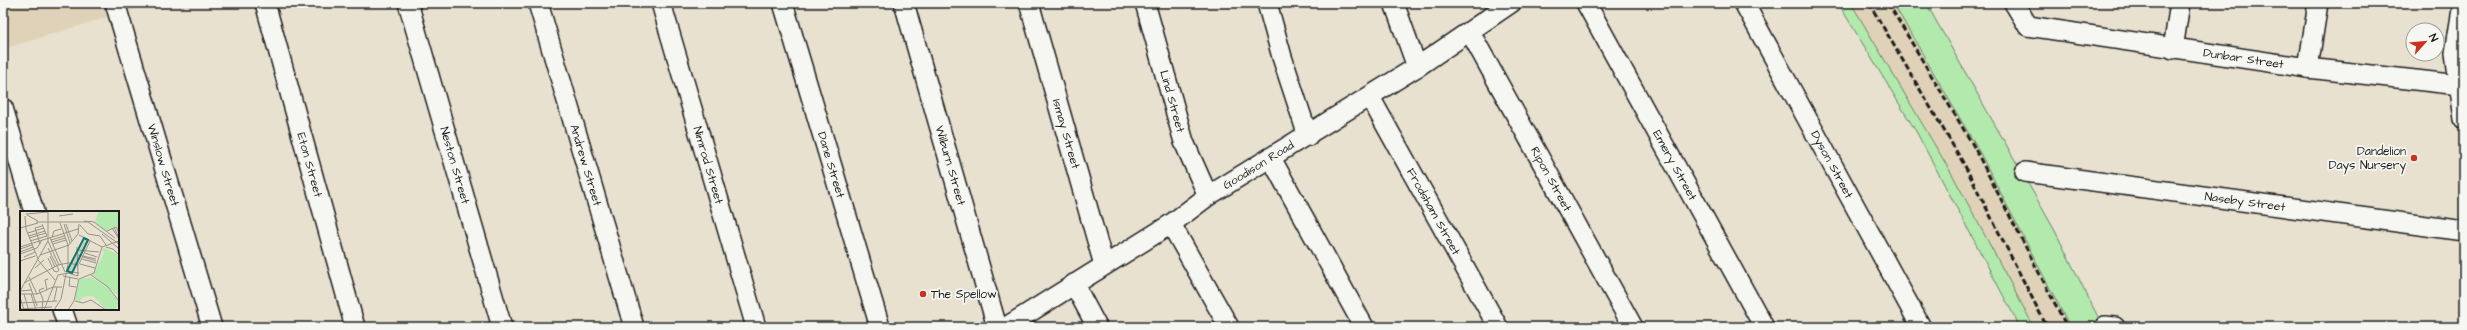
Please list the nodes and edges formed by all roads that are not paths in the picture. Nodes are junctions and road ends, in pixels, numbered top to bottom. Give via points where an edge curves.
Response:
1 (115, 3) edge
2 (265, 3) edge
3 (408, 3) edge
4 (538, 3) edge
5 (662, 3) edge
6 (783, 3) edge
7 (904, 3) edge
8 (1029, 3) edge
9 (1145, 3) edge
10 (1267, 3) edge
11 (1394, 3) edge
12 (1511, 3) edge
13 (1586, 3) edge
14 (1744, 3) edge
15 (2014, 3) edge
16 (2032, 3) edge
17 (2180, 3) edge
18 (2318, 3) edge
19 (2463, 3) edge
20 (2028, 26) junction
21 (1470, 32) junction
22 (2173, 49) junction
23 (1416, 67) junction
24 (2308, 68) junction
25 (2460, 85) junction
26 (1370, 97) junction
27 (3, 108) edge
28 (2464, 119) edge
29 (1308, 136) junction
30 (1271, 158) junction
31 (2025, 172) dead end
32 (1208, 196) junction
33 (34, 211) edge
34 (1171, 224) junction
35 (2464, 231) edge
36 (1104, 265) junction
37 (1074, 284) junction
38 (62, 310) edge
39 (68, 327) edge
40 (212, 327) edge
41 (356, 327) edge
42 (502, 327) edge
43 (634, 327) edge
44 (756, 327) edge
45 (880, 327) edge
46 (997, 327) edge
47 (1006, 327) edge
48 (1097, 327) edge
49 (1229, 327) edge
50 (1364, 327) edge
51 (1498, 327) edge
52 (1633, 327) edge
53 (1764, 327) edge
54 (1921, 327) edge

1 - 40 street, Winslow Street
2 - 41 street, Eton Street
3 - 42 street, Neston Street
4 - 43 street, Andrew Street
5 - 44 street, Nimrod Street
6 - 45 street, Dane Street
7 - 46 street, Wilburn Street
8 - 36 street, Ismay Street
9 - 32 street, Lind Street via 1184,142
10 - 29 street
11 - 23 street
12 - 21 street, Goodison Road
13 - 53 street, Emery Street
14 - 54 street, Dyson Street
15 - 20 street
16 - 20 street
17 - 22 street
18 - 24 street
19 - 25 street via 2455,53
20 - 22 street, Dunbar Street
21 - 23 street, Goodison Road
21 - 52 street, Ripon Street
22 - 24 street, Dunbar Street
23 - 26 street, Goodison Road
24 - 25 street, Dunbar Street
25 - 28 street
26 - 29 street, Goodison Road
26 - 51 street, Frodsham Street
27 - 33 street
29 - 30 street, Goodison Road
30 - 32 street, Goodison Road
30 - 50 street
31 - 35 street, Naseby Street
32 - 34 street, Goodison Road
34 - 36 street, Goodison Road
34 - 49 street
36 - 37 street, Goodison Road
37 - 47 street, Goodison Road
37 - 48 street
38 - 39 street

